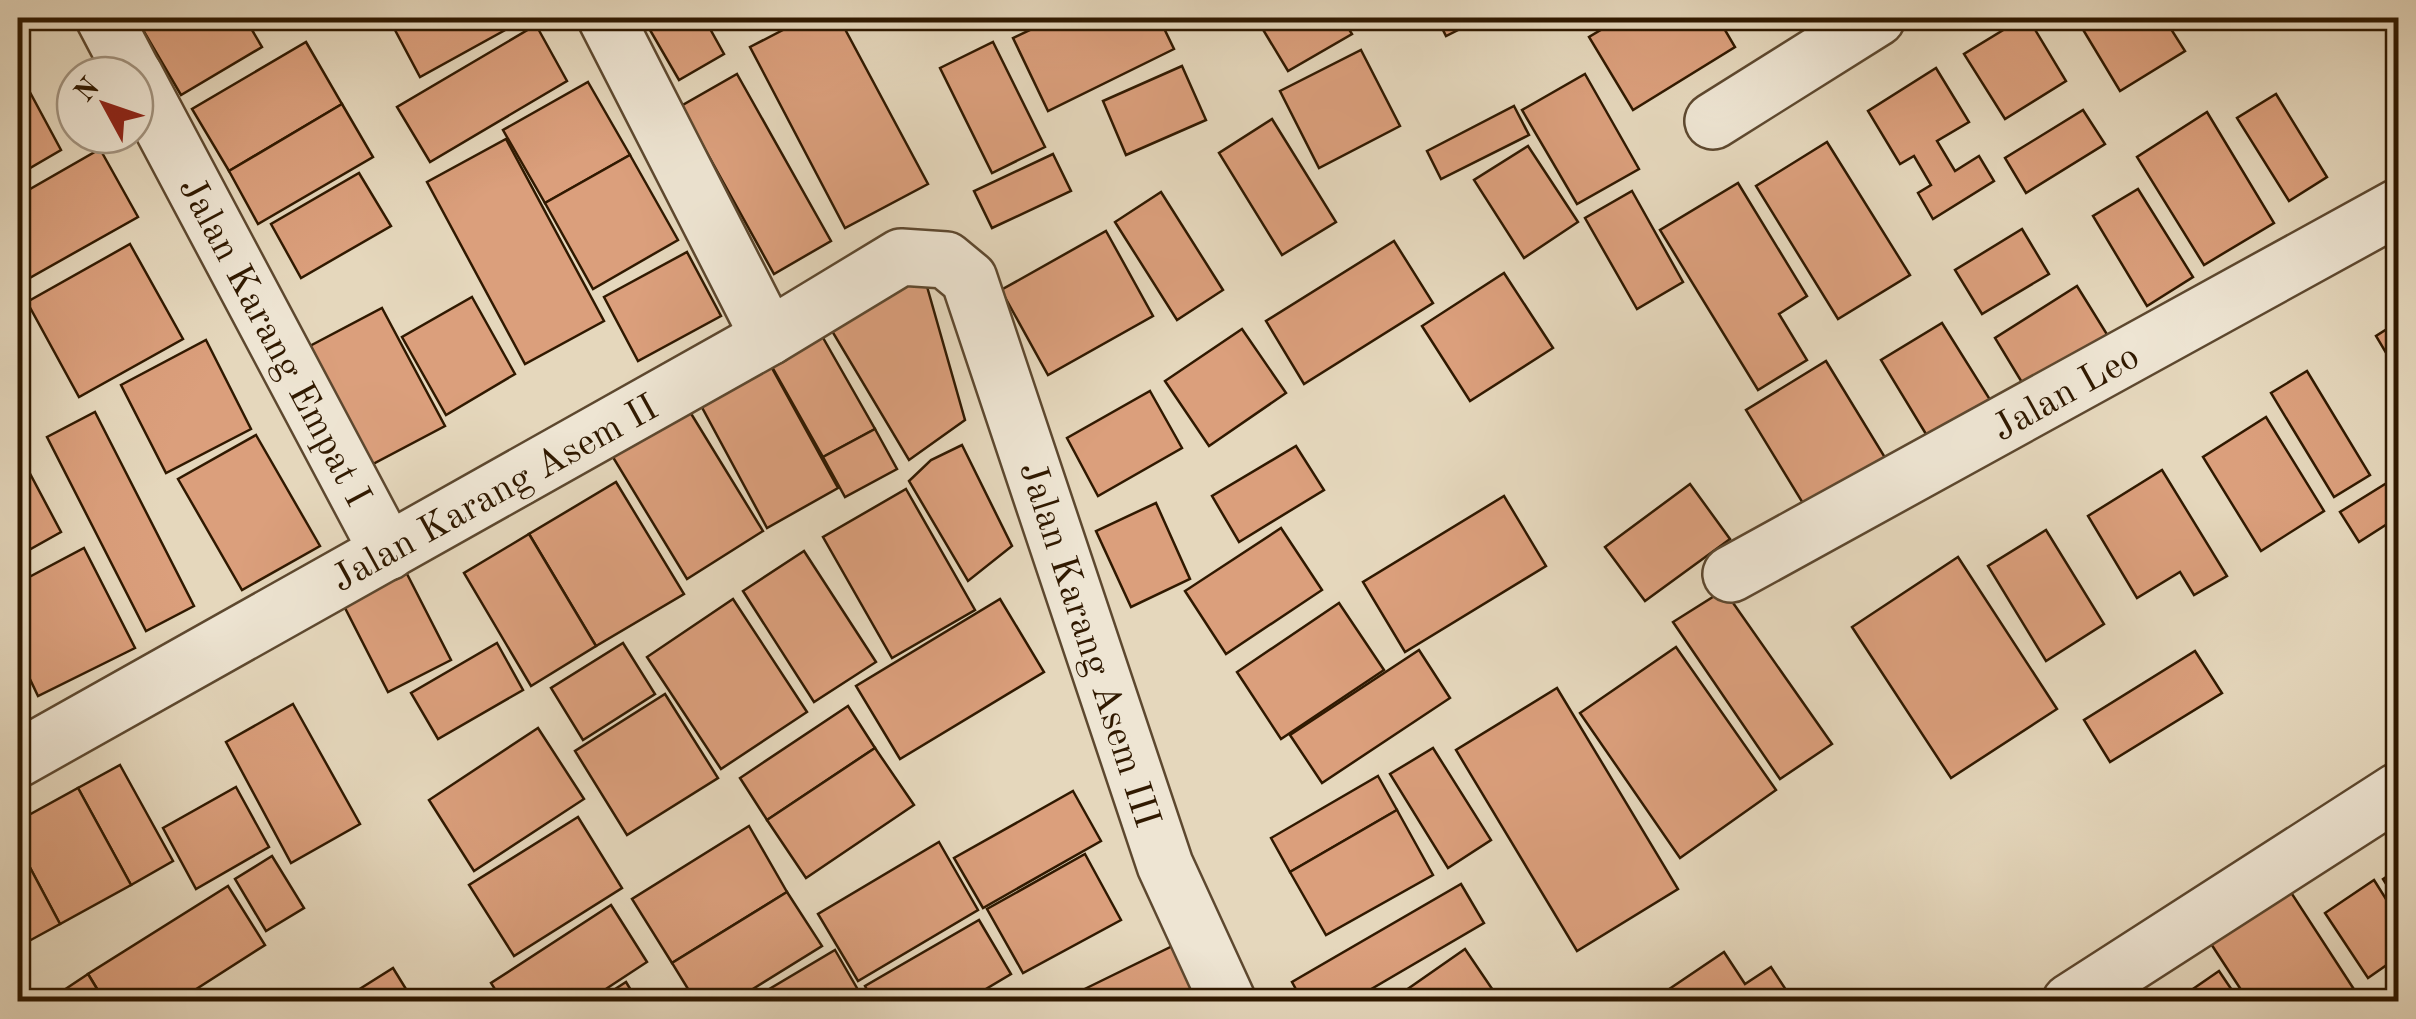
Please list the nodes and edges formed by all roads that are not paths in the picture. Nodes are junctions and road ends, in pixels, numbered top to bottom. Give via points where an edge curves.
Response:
1 (104, 18) edge
2 (606, 18) edge
3 (1876, 18) edge
4 (124, 55) edge
5 (155, 114) edge
6 (1713, 122) dead end
7 (2398, 207) edge
8 (969, 279) joint
9 (769, 337) junction
10 (388, 552) junction
11 (1731, 574) dead end
12 (18, 759) edge
13 (2398, 791) edge
14 (1228, 1002) edge
15 (2070, 1002) edge

1 - 4 street, Jalan Karang Empat I
2 - 9 street
3 - 6 street
5 - 10 street, Jalan Karang Empat I
7 - 11 street, Jalan Leo
8 - 9 street, Jalan Karang Asem II via 946,260 901,257
8 - 14 street, Jalan Karang Asem III via 1165,865
9 - 10 street, Jalan Karang Asem II
10 - 12 street, Jalan Karang Asem II
13 - 15 street

